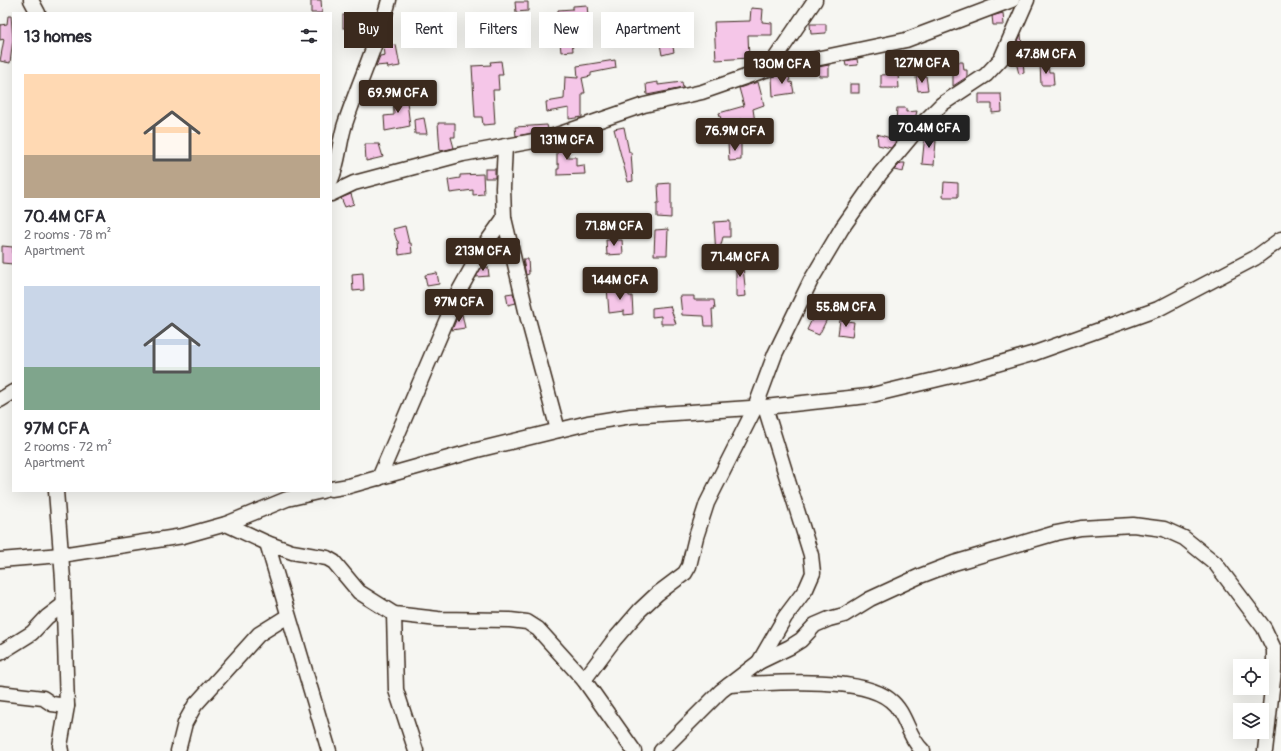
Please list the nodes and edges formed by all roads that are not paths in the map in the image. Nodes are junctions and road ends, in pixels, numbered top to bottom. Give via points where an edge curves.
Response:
1 (31, 0) edge
2 (389, 0) edge
3 (815, 0) edge
4 (1012, 0) edge
5 (1027, 0) edge
6 (37, 12) edge
7 (768, 69) junction
8 (505, 146) junction
9 (332, 177) edge
10 (332, 194) edge
11 (504, 218) junction
12 (1281, 239) edge
13 (12, 393) edge
14 (0, 400) edge
15 (760, 407) junction
16 (558, 430) junction
17 (379, 478) junction
18 (332, 489) edge
19 (56, 492) edge
20 (318, 492) edge
21 (226, 524) junction
22 (267, 543) junction
23 (61, 555) junction
24 (0, 560) edge
25 (64, 604) junction
26 (394, 614) junction
27 (288, 616) junction
28 (0, 653) edge
29 (760, 662) junction
30 (584, 680) junction
31 (728, 685) junction
32 (0, 693) edge
33 (67, 706) junction
34 (61, 751) edge
35 (178, 751) edge
36 (329, 751) edge
37 (416, 751) edge
38 (634, 751) edge
39 (662, 751) edge
40 (923, 751) edge
41 (1265, 751) edge

1 - 6 street
2 - 9 street via 344,126
3 - 7 street
4 - 7 street via 906,40
5 - 15 street via 1001,59 986,75 942,104 920,126 880,174 842,228 811,280 775,354
7 - 8 street via 702,92 644,106 552,137
8 - 10 street via 463,154 354,183
8 - 11 street
11 - 16 street
11 - 17 street via 484,246 459,291
12 - 15 street via 1255,258 1158,308 1035,353 868,396
13 - 14 street
15 - 16 street via 631,416
15 - 29 street via 811,555 813,572 806,589 785,616
15 - 30 street via 707,504 685,573 640,610
16 - 17 street
17 - 18 street
19 - 23 street
20 - 21 street via 287,500
21 - 22 street
21 - 23 street via 183,536
22 - 26 street via 292,552 327,558 334,562 359,592
22 - 27 street
23 - 24 street
23 - 25 street
25 - 28 street via 32,633
25 - 33 street
26 - 30 street via 438,619 527,622 538,629
26 - 37 street via 396,690
27 - 35 street via 259,634 195,706 185,723
27 - 36 street
29 - 31 street
29 - 41 street via 801,640 815,625 844,615 870,599 954,563 1081,528 1133,524 1164,529 1184,538 1215,563 1264,628 1274,650
30 - 38 street
31 - 39 street via 702,708
31 - 40 street via 836,684 880,693 892,701
32 - 33 street via 43,698 52,704
33 - 34 street

